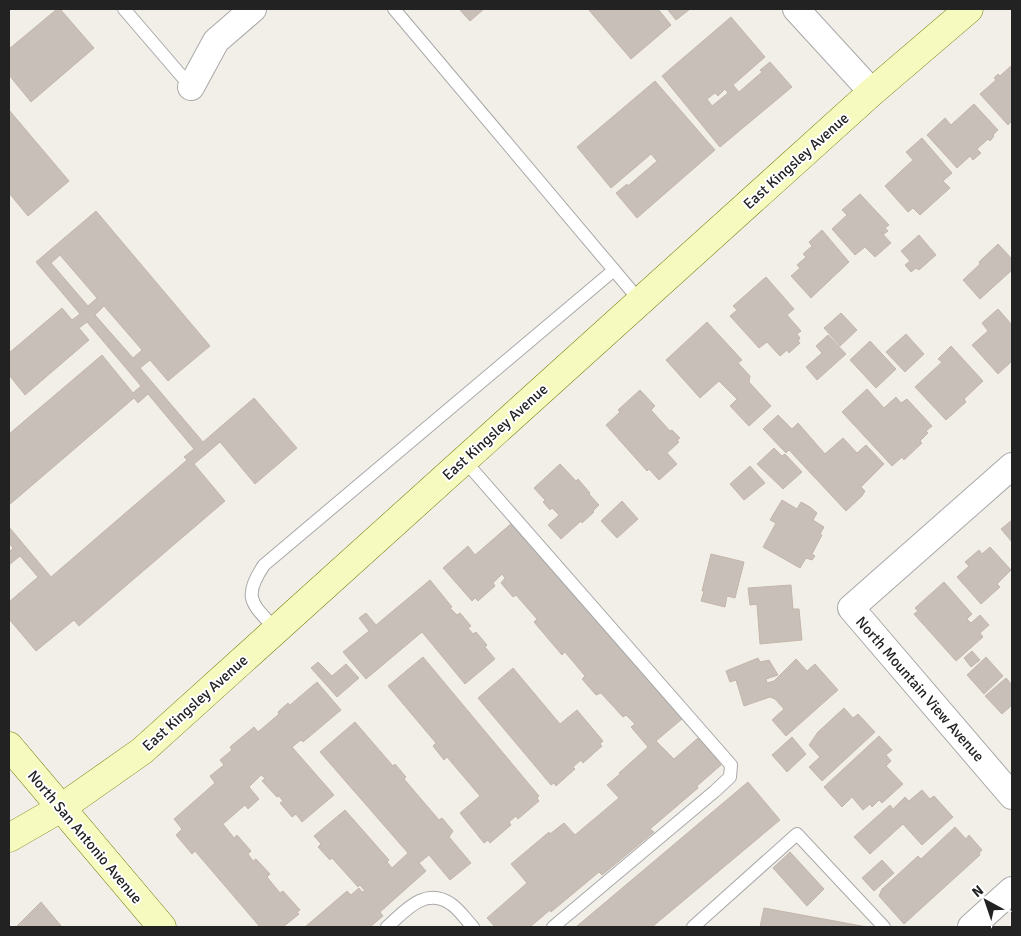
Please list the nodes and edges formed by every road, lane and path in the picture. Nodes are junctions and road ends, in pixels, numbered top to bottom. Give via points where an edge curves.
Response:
1 (124, 9) edge
2 (394, 9) edge
3 (796, 9) edge
4 (969, 9) edge
5 (245, 11) edge
6 (191, 87) joint
7 (872, 92) junction
8 (614, 270) junction
9 (640, 301) junction
10 (464, 460) junction
11 (1012, 466) edge
12 (276, 630) junction
13 (9, 746) edge
14 (1012, 796) edge
15 (61, 808) junction
16 (9, 838) edge
17 (1012, 890) edge
18 (162, 927) edge
19 (387, 927) edge
20 (473, 927) edge
21 (553, 927) edge
22 (693, 927) edge
23 (884, 927) edge
24 (971, 927) edge

1 - 6 lane
2 - 8 lane
3 - 7 street
4 - 7 street, East Kingsley Avenue
5 - 6 street via 216,40
7 - 9 street, East Kingsley Avenue
8 - 9 lane
8 - 12 lane via 264,566 251,588 252,603
9 - 10 street, East Kingsley Avenue
10 - 12 street, East Kingsley Avenue
10 - 21 lane via 731,765 730,777 715,791
11 - 14 street, North Mountain View Avenue via 851,608
12 - 15 street, East Kingsley Avenue via 142,751
13 - 15 street, North San Antonio Avenue
15 - 16 street, East Kingsley Avenue
15 - 18 street, North San Antonio Avenue
17 - 24 street
19 - 20 lane via 417,901 433,897 451,903
22 - 23 lane via 797,834

